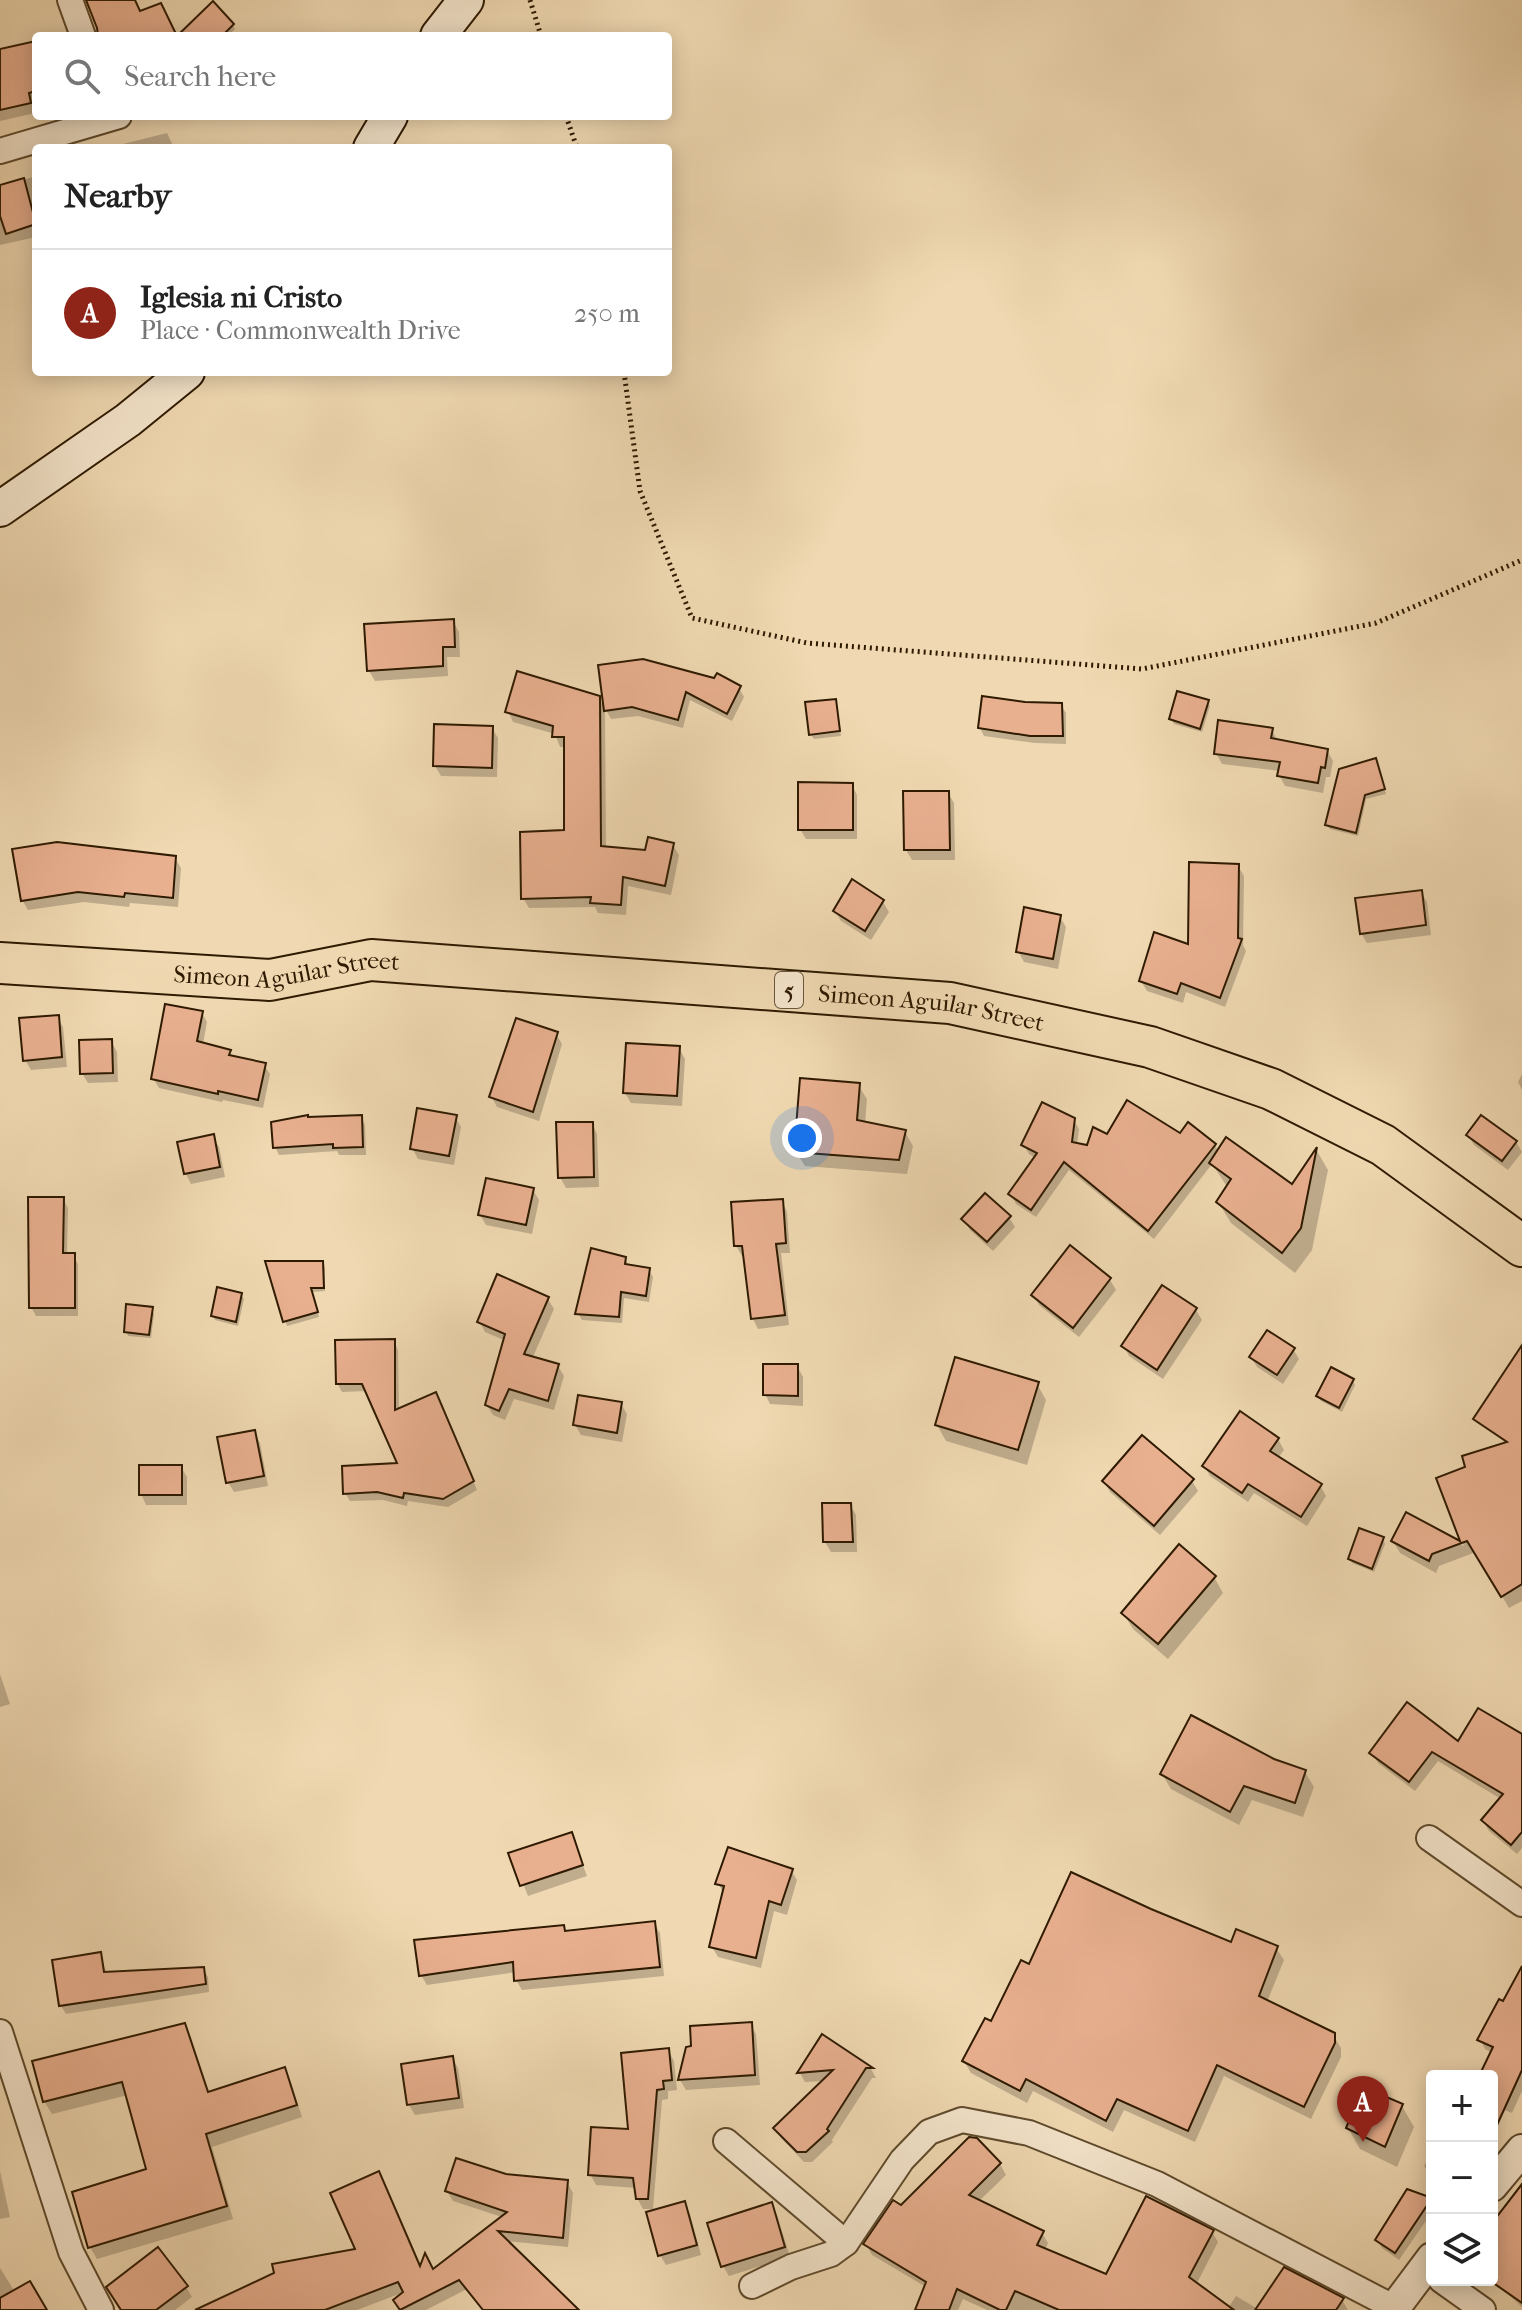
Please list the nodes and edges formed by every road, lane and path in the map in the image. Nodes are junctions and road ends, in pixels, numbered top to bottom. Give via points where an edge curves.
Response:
1 (70, 0) edge
2 (466, 0) edge
3 (530, 0) edge
4 (82, 32) edge
5 (441, 32) edge
6 (540, 32) edge
7 (105, 120) edge
8 (388, 120) edge
9 (567, 120) edge
10 (373, 144) edge
11 (576, 144) edge
12 (0, 151) edge
13 (182, 376) edge
14 (625, 376) edge
15 (0, 509) edge
16 (1522, 560) edge
17 (0, 963) edge
18 (1522, 1246) edge
19 (1429, 1838) dead end
20 (1522, 1904) edge
21 (0, 2032) edge
22 (726, 2141) dead end
23 (1522, 2150) edge
24 (1498, 2179) edge
25 (846, 2243) junction
26 (1426, 2276) edge
27 (752, 2286) dead end
28 (1452, 2286) edge
29 (1394, 2309) edge
30 (101, 2310) edge
31 (1483, 2310) edge

1 - 4 street
2 - 5 main road
3 - 6 path
7 - 12 street
8 - 10 main road
9 - 11 path
13 - 15 main road
14 - 16 path via 640,491 692,618 792,640 1142,669 1376,623
17 - 18 highway, Simeon Aguilar Street / 5 via 270,980 371,960 950,1003 1150,1047 1271,1089 1383,1145
19 - 20 street
21 - 30 street via 71,2252
22 - 25 street
23 - 24 street
25 - 27 street
25 - 29 street via 911,2150 929,2132 962,2120 1029,2133 1157,2184
26 - 29 street
28 - 31 street

